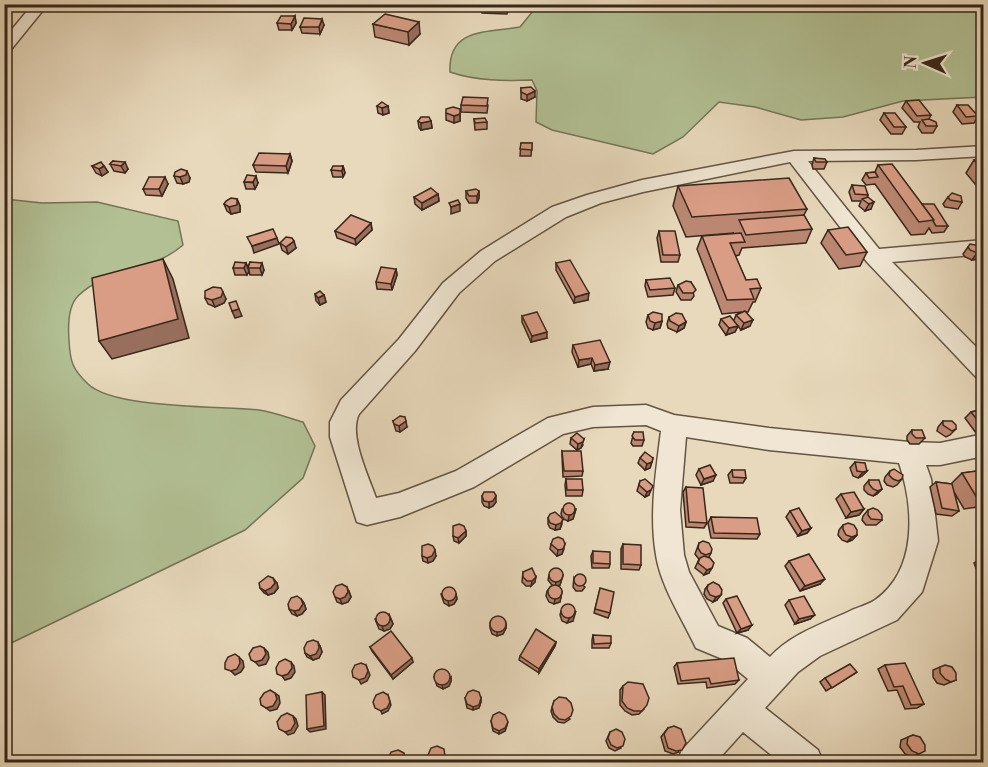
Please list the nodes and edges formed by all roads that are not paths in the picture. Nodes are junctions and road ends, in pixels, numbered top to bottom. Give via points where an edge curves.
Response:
1 (41, 4) edge
2 (4, 49) edge
3 (984, 151) edge
4 (794, 156) junction
5 (984, 247) edge
6 (874, 257) junction
7 (984, 370) edge
8 (674, 425) junction
9 (984, 445) edge
10 (909, 453) junction
11 (770, 677) junction
12 (741, 710) junction
13 (693, 762) edge
14 (806, 762) edge

1 - 2 street
3 - 4 street
4 - 6 street
4 - 8 street via 642,186 559,212 488,256 451,288 407,345 350,407 342,422 343,437 367,513 400,505 465,479 557,425 634,414
5 - 6 street
6 - 7 street
8 - 10 street
8 - 11 street via 666,510 676,576 707,637 736,650
9 - 10 street via 940,454
10 - 11 street via 918,479 924,541 912,582 886,609 809,645
11 - 12 street
12 - 13 street
12 - 14 street

